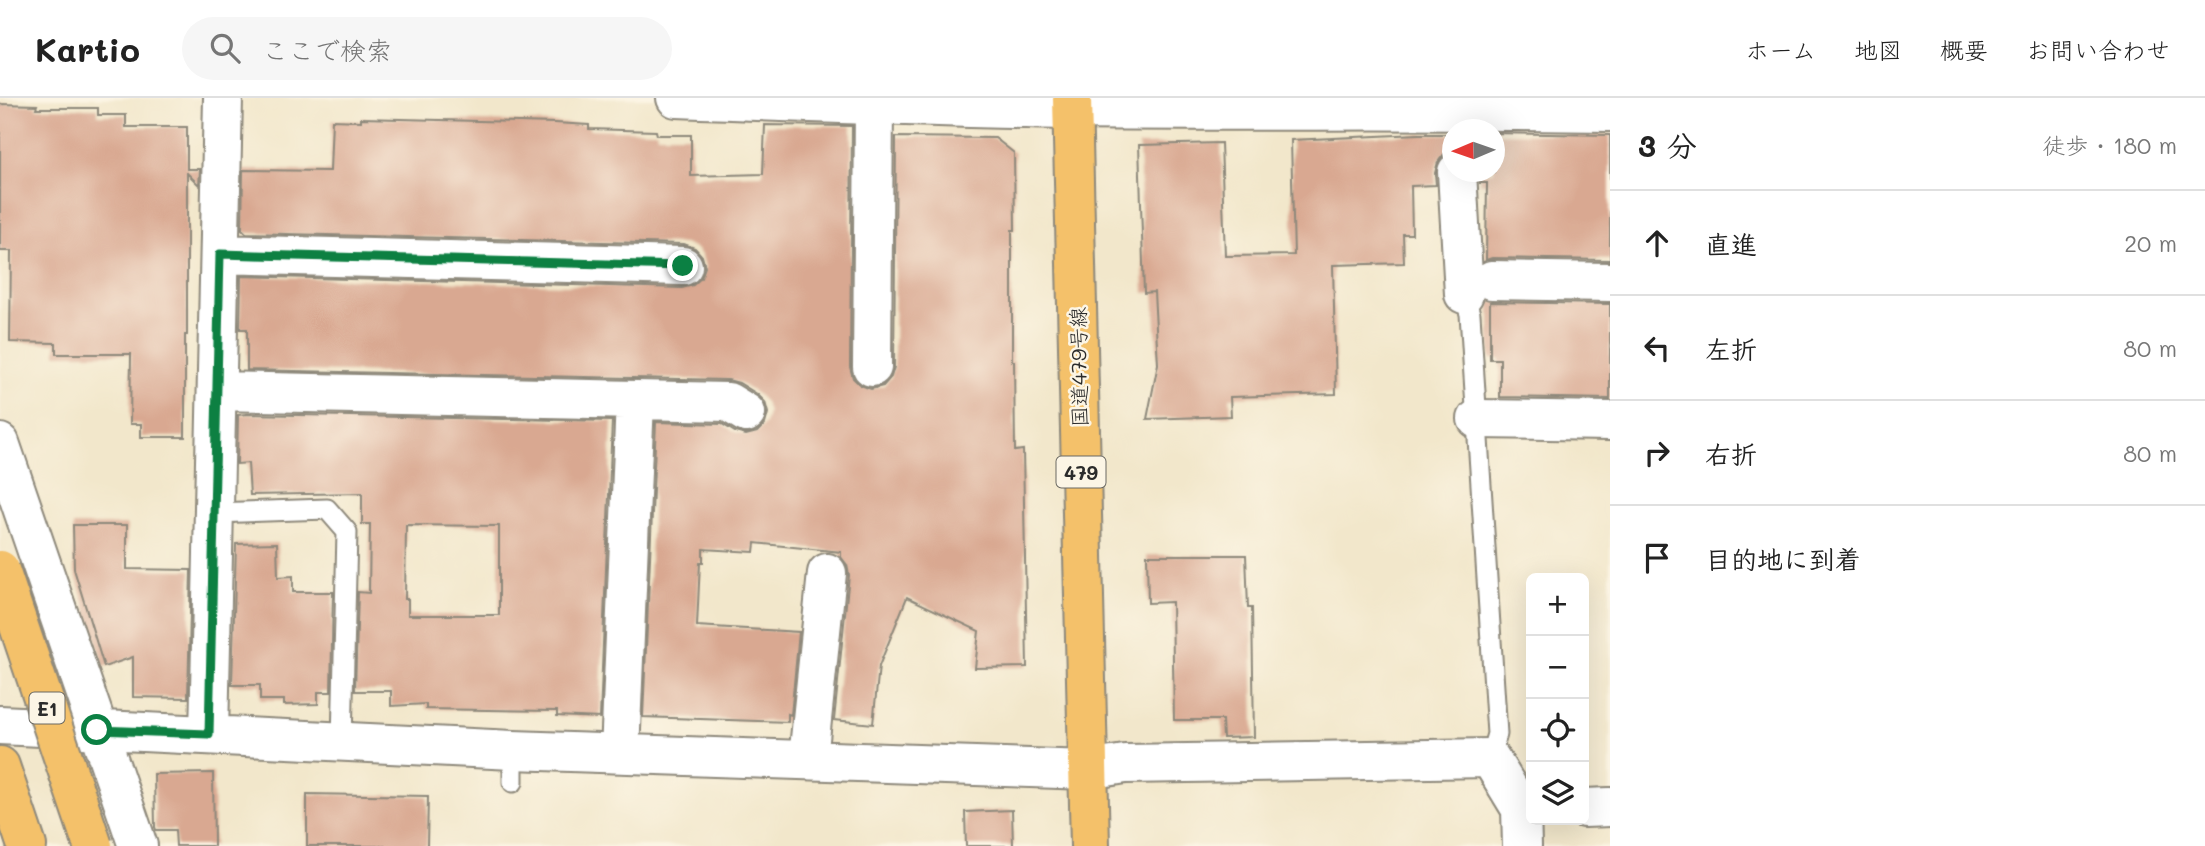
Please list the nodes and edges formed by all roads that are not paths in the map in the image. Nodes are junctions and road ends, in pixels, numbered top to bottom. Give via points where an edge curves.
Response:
1 (223, 98) edge
2 (676, 98) edge
3 (1072, 101) edge
4 (874, 106) junction
5 (1610, 112) edge
6 (1454, 119) edge
7 (1459, 182) edge
8 (220, 254) junction
9 (683, 266) dead end
10 (1610, 282) edge
11 (1478, 287) junction
12 (872, 367) dead end
13 (217, 391) junction
14 (635, 401) junction
15 (746, 413) dead end
16 (1477, 419) junction
17 (1610, 421) edge
18 (0, 443) edge
19 (215, 513) junction
20 (0, 570) edge
21 (827, 573) dead end
22 (0, 726) edge
23 (97, 730) junction
24 (209, 734) junction
25 (342, 742) junction
26 (620, 753) junction
27 (1490, 758) junction
28 (808, 759) junction
29 (0, 766) edge
30 (1088, 770) junction
31 (1610, 807) edge
32 (1589, 808) edge
33 (1525, 821) edge
34 (27, 846) edge
35 (93, 846) edge
36 (138, 846) edge
37 (1090, 846) edge

1 - 8 street
2 - 4 street
3 - 4 street
3 - 6 street
3 - 30 highway, 国道479号線 / 479
4 - 12 street
5 - 6 street
7 - 11 street
8 - 9 street
8 - 13 street
10 - 11 street
11 - 16 lane via 1470,314
13 - 14 street
13 - 19 street
14 - 15 street via 728,402
14 - 26 street
16 - 17 street
16 - 27 lane via 1497,734
18 - 23 street
19 - 24 street
19 - 25 lane via 327,509 347,532
20 - 35 highway, E1, bridge
21 - 28 street
22 - 23 street
23 - 24 street
23 - 36 street
24 - 25 street
25 - 26 street via 513,766
26 - 28 street
27 - 30 street via 1125,764
27 - 33 street
28 - 30 street
29 - 34 highway
30 - 37 highway, 国道479号線 / 479
31 - 32 street

